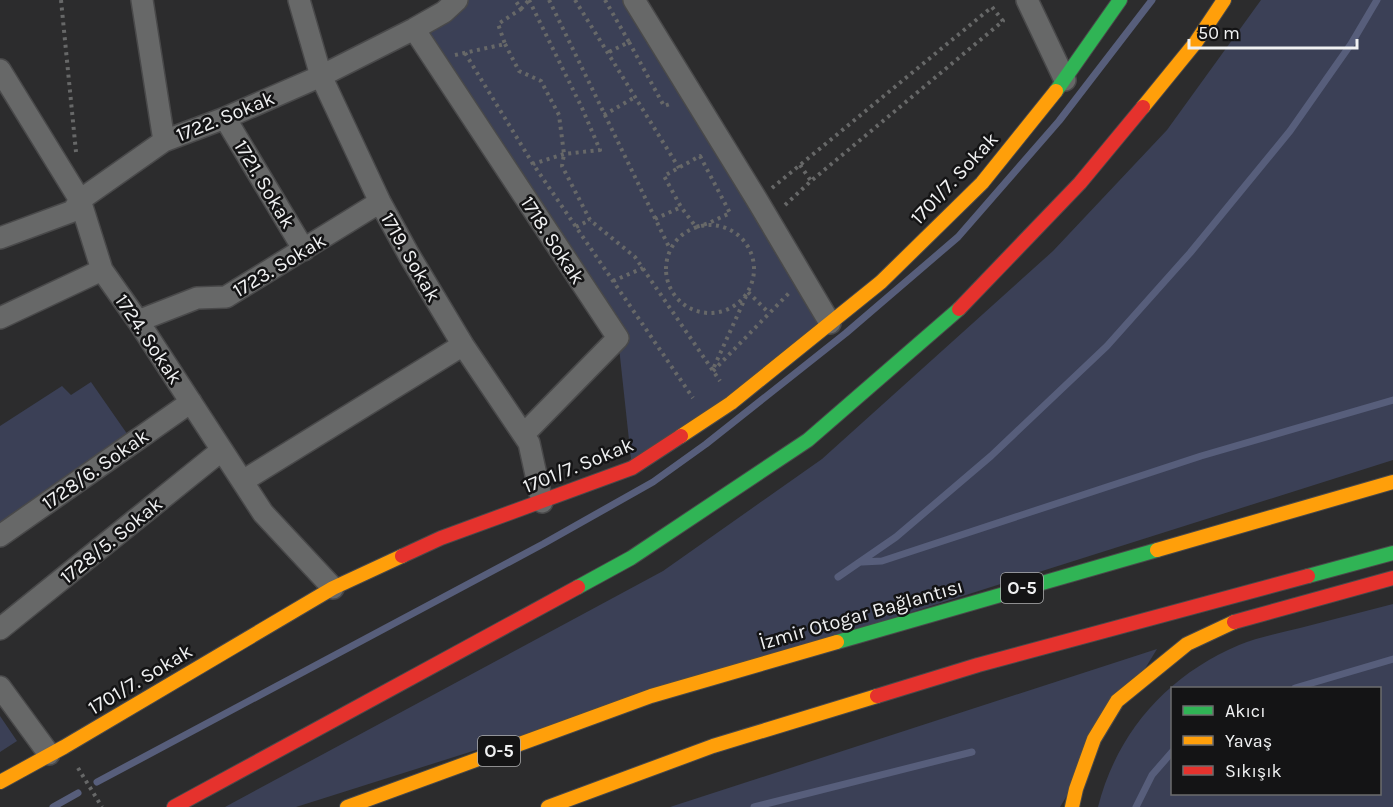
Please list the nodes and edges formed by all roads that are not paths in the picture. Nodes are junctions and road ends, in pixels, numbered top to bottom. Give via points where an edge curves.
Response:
1 (142, 0) edge
2 (299, 0) edge
3 (457, 0) edge
4 (634, 0) edge
5 (1027, 0) edge
6 (1120, 0) edge
7 (1224, 0) edge
8 (414, 29) junction
9 (0, 70) edge
10 (321, 76) junction
11 (1065, 80) junction
12 (225, 118) junction
13 (164, 141) junction
14 (80, 200) junction
15 (380, 202) junction
16 (0, 238) edge
17 (304, 250) junction
18 (102, 270) junction
19 (0, 318) edge
20 (138, 321) junction
21 (830, 322) junction
22 (462, 345) junction
23 (191, 402) junction
24 (524, 434) junction
25 (222, 450) junction
26 (243, 481) junction
27 (1393, 482) edge
28 (542, 502) junction
29 (0, 536) edge
30 (1393, 553) edge
31 (1393, 578) edge
32 (333, 588) junction
33 (0, 629) edge
34 (0, 687) edge
35 (57, 750) junction
36 (0, 782) edge
37 (174, 807) edge
38 (347, 807) edge
39 (548, 807) edge
40 (1072, 807) edge

1 - 13 street
2 - 10 street, 1719. Sokak
3 - 8 street, 1722. Sokak
4 - 21 street
5 - 11 street
6 - 11 main road, 1701/7. Sokak
7 - 37 main road via 1196,42 1080,183 949,320 808,441 631,558
8 - 10 street, 1722. Sokak
8 - 24 street, 1718. Sokak via 618,338
9 - 14 street, 1724. Sokak
10 - 12 street, 1722. Sokak
10 - 15 street, 1719. Sokak
11 - 21 main road, 1701/7. Sokak via 982,183 881,282
12 - 13 street, 1722. Sokak
12 - 17 street, 1721. Sokak
13 - 14 street, 1722. Sokak
14 - 16 street, 1722. Sokak via 74,211
14 - 18 street, 1724. Sokak
15 - 17 street, 1723. Sokak
15 - 22 street, 1719. Sokak
17 - 20 street, 1723. Sokak via 226,297 197,298
18 - 19 street
18 - 20 street, 1724. Sokak
20 - 23 street, 1724. Sokak
21 - 28 main road, 1701/7. Sokak via 730,403 632,468
22 - 24 street, 1719. Sokak
22 - 26 street
23 - 25 street, 1724. Sokak
23 - 29 street, 1728/6. Sokak
24 - 28 street, 1719. Sokak
25 - 26 street, 1724. Sokak
25 - 33 street, 1728/5. Sokak
26 - 32 street, 1724. Sokak via 263,513
27 - 38 main road, İzmir Otogar Bağlantısı / O-5 via 651,696
28 - 32 main road, 1701/7. Sokak via 441,538
30 - 39 main road via 978,665 713,746
31 - 40 main road via 1234,622 1187,644 1117,701 1094,739
32 - 35 main road, 1701/7. Sokak
34 - 35 street
35 - 36 main road, 1701/7. Sokak

